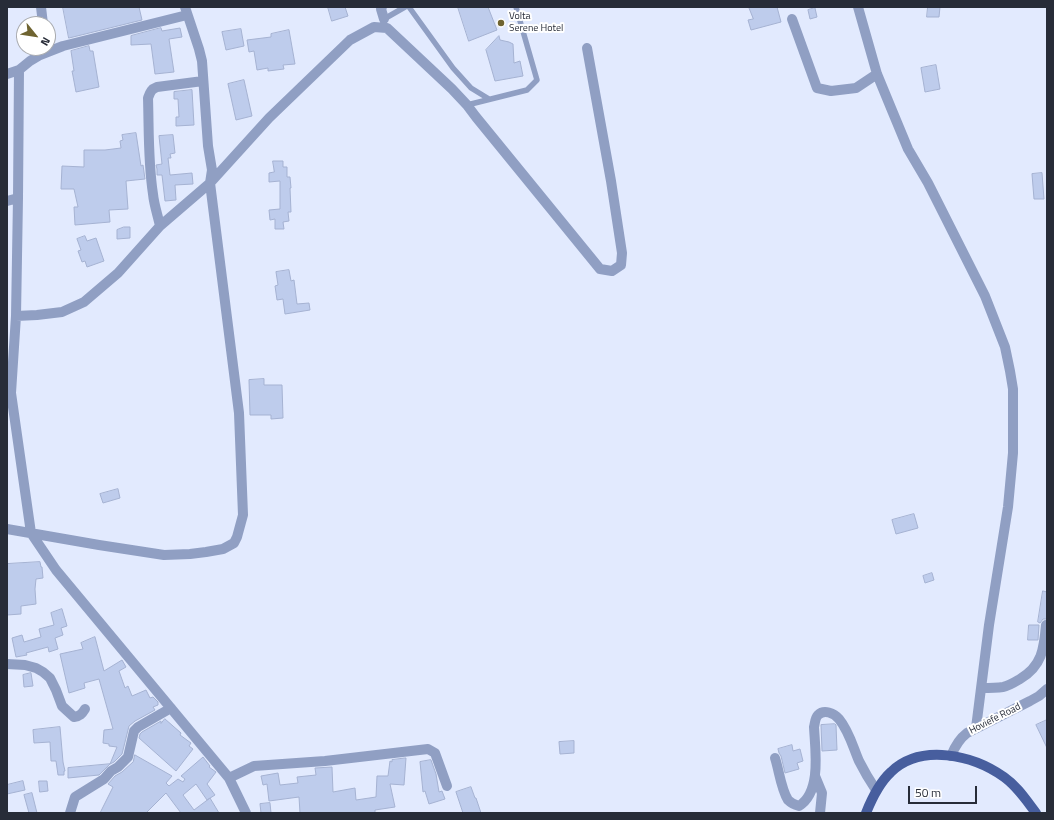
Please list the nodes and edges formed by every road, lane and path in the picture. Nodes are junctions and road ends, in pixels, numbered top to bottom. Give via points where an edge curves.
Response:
1 (382, 7) edge
2 (405, 7) edge
3 (409, 7) edge
4 (516, 7) edge
5 (867, 7) edge
6 (186, 11) edge
7 (859, 11) edge
8 (792, 19) dead end
9 (382, 24) junction
10 (56, 48) edge
11 (587, 48) dead end
12 (38, 56) edge
13 (19, 70) junction
14 (7, 74) edge
15 (878, 74) junction
16 (203, 81) junction
17 (489, 100) junction
18 (467, 105) junction
19 (210, 183) junction
20 (18, 198) junction
21 (7, 201) edge
22 (160, 226) junction
23 (16, 316) junction
24 (7, 529) edge
25 (31, 534) junction
26 (1046, 626) edge
27 (7, 664) edge
28 (981, 688) junction
29 (1047, 689) edge
30 (171, 708) junction
31 (85, 709) dead end
32 (976, 728) junction
33 (951, 756) junction
34 (775, 758) dead end
35 (815, 776) junction
36 (229, 778) junction
37 (447, 786) dead end
38 (876, 790) junction
39 (866, 812) edge
40 (70, 813) edge
41 (246, 813) edge
42 (820, 813) edge
43 (1036, 813) edge

1 - 9 street
2 - 9 lane
3 - 17 lane via 453,68 471,88
4 - 17 lane via 537,80 527,90
5 - 7 street
6 - 10 street
6 - 16 street via 201,54
7 - 15 street
8 - 15 street via 817,88 831,91 856,88
9 - 18 street
9 - 19 street via 350,40 269,118
11 - 18 street via 622,253 621,265 612,271 600,269
12 - 13 street
13 - 14 street
13 - 20 street
15 - 28 street via 908,149 985,296 1005,347 1010,371 1013,454 1008,507
16 - 19 street via 212,170
16 - 22 street via 157,87 148,98 151,181
17 - 18 lane
19 - 22 street
19 - 25 street via 239,413 242,515 234,543 206,552 164,555
20 - 21 street
20 - 23 street
22 - 23 street via 118,272 84,302 62,312
23 - 25 street via 11,393
24 - 25 street
25 - 30 street via 56,570
26 - 28 street via 1041,657 1027,675 1003,687
27 - 31 street via 36,668 43,672 50,678 62,706 74,717 81,715
28 - 32 street
29 - 32 street, Hoviefe Road via 1030,701
30 - 36 street
30 - 40 street via 134,731 128,757 104,779 75,797
32 - 33 street, Hoviefe Road via 957,742
33 - 38 main road via 920,756 900,764
33 - 43 main road via 976,762 1005,777
34 - 35 street via 784,789 792,804 799,806 805,801
35 - 38 street via 815,720 818,715 828,712 838,717 843,724
35 - 42 street via 822,793
36 - 37 street via 254,766 428,749 435,753
36 - 41 street
38 - 39 main road

